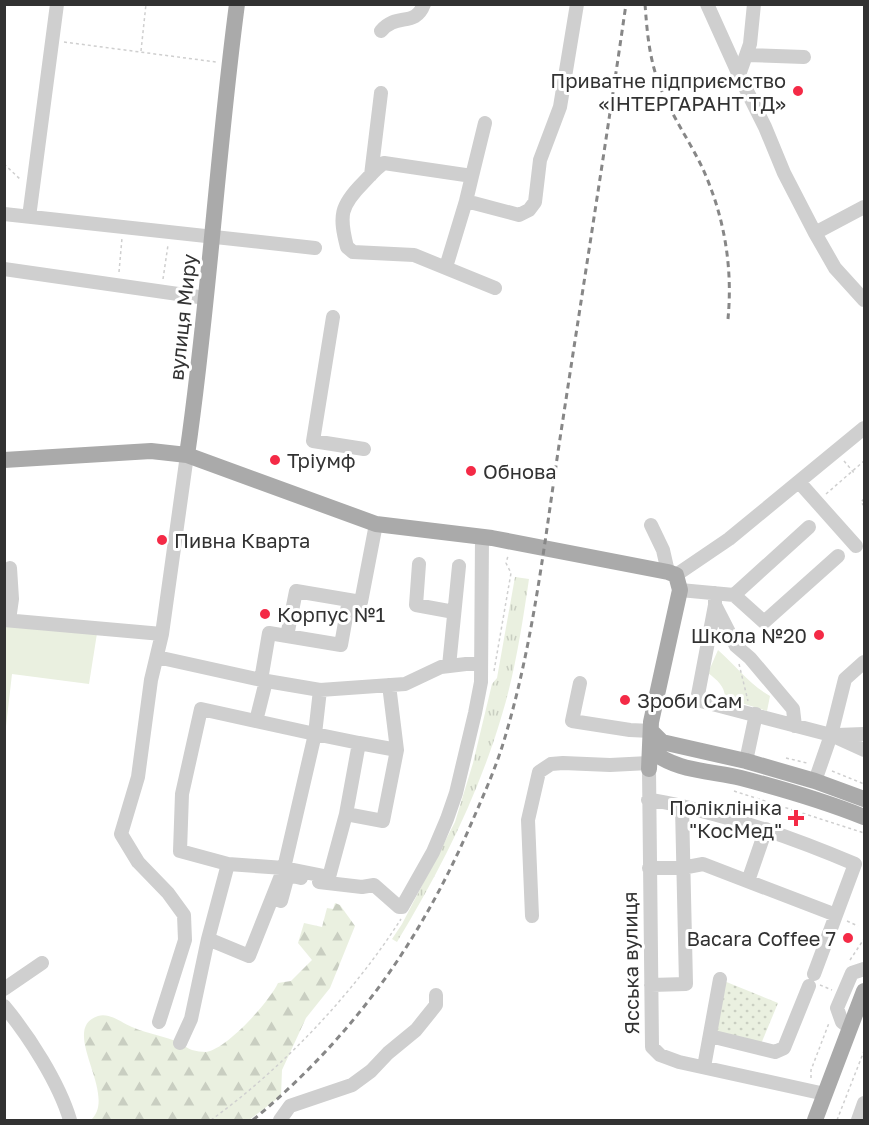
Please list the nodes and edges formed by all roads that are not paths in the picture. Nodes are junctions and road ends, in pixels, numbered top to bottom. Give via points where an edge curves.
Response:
1 (57, 4) edge
2 (237, 4) edge
3 (424, 4) edge
4 (577, 4) edge
5 (707, 4) edge
6 (754, 4) edge
7 (381, 31) dead end
8 (746, 55) junction
9 (804, 57) dead end
10 (739, 75) junction
11 (381, 93) dead end
12 (485, 123) dead end
13 (371, 175) junction
14 (472, 176) junction
15 (466, 201) junction
16 (864, 207) edge
17 (4, 214) edge
18 (29, 217) junction
19 (814, 233) junction
20 (212, 237) junction
21 (315, 248) dead end
22 (446, 267) junction
23 (4, 269) edge
24 (495, 288) dead end
25 (206, 298) junction
26 (864, 300) edge
27 (333, 317) dead end
28 (864, 428) edge
29 (364, 449) dead end
30 (187, 455) junction
31 (4, 460) edge
32 (799, 482) junction
33 (376, 524) junction
34 (651, 525) dead end
35 (809, 527) dead end
36 (487, 537) junction
37 (856, 546) dead end
38 (838, 556) dead end
39 (419, 564) dead end
40 (459, 566) dead end
41 (10, 568) dead end
42 (675, 579) junction
43 (734, 595) junction
44 (715, 599) junction
45 (349, 600) junction
46 (454, 612) junction
47 (7, 620) edge
48 (162, 634) junction
49 (287, 636) junction
50 (157, 657) junction
51 (864, 662) edge
52 (481, 664) junction
53 (449, 666) junction
54 (264, 680) junction
55 (580, 683) dead end
56 (389, 685) junction
57 (320, 690) junction
58 (756, 714) junction
59 (255, 721) junction
60 (795, 726) junction
61 (651, 731) junction
62 (315, 734) junction
63 (864, 734) edge
64 (831, 735) junction
65 (359, 743) junction
66 (397, 750) junction
67 (864, 750) edge
68 (653, 761) junction
69 (746, 761) junction
70 (815, 781) junction
71 (648, 800) junction
72 (864, 800) edge
73 (682, 807) junction
74 (346, 814) junction
75 (864, 817) edge
76 (766, 829) junction
77 (228, 864) junction
78 (284, 868) junction
79 (649, 868) junction
80 (682, 868) junction
81 (748, 881) junction
82 (281, 901) dead end
83 (836, 915) junction
84 (532, 916) dead end
85 (208, 939) junction
86 (42, 963) dead end
87 (864, 969) edge
88 (720, 979) dead end
89 (651, 985) junction
90 (4, 989) edge
91 (864, 991) edge
92 (436, 995) dead end
93 (4, 1006) edge
94 (159, 1022) dead end
95 (850, 1028) junction
96 (710, 1036) junction
97 (180, 1043) dead end
98 (704, 1067) junction
99 (825, 1094) junction
100 (864, 1103) edge
101 (70, 1120) edge
102 (279, 1120) edge
103 (815, 1120) edge
104 (858, 1120) edge

1 - 18 street
2 - 20 main road, вулиця Миру
3 - 7 street via 415,18 394,21
4 - 15 street via 560,107 540,160 535,202 519,215
5 - 10 street
6 - 8 street
8 - 9 street
8 - 10 street
10 - 19 street
11 - 13 street
12 - 14 street
13 - 14 street via 384,163
13 - 22 street via 344,206 347,247 353,252 414,255
14 - 15 street
15 - 22 street
16 - 19 street
17 - 18 street
18 - 20 street
19 - 26 street via 835,268
20 - 21 street
20 - 25 main road, вулиця Миру
22 - 24 street
23 - 25 street
25 - 30 main road, вулиця Миру
27 - 29 street via 313,441
28 - 32 street
30 - 31 main road via 151,451
30 - 33 main road
30 - 48 street, вулиця Миру
32 - 37 street
32 - 42 street
33 - 36 main road
33 - 45 street via 361,602
34 - 42 street
35 - 43 street
36 - 42 main road
36 - 52 street
38 - 43 street via 764,622
39 - 46 street via 416,605
40 - 46 street
41 - 47 street via 12,599
42 - 44 street
42 - 61 main road, Ясська вулиця
43 - 44 street
44 - 58 street via 697,700
44 - 60 street via 736,646 794,709
45 - 49 street via 296,591
45 - 49 street via 340,645
46 - 53 street
47 - 48 street
48 - 50 street, вулиця Миру
49 - 54 street via 269,633
50 - 54 street
50 - 94 street, вулиця Миру via 138,777 121,834 138,862 184,915 185,940
51 - 64 street via 845,679
52 - 53 street
52 - 82 street via 476,713 456,793 433,852 404,905 399,907 374,885 327,884 288,875
53 - 56 street via 405,684
54 - 57 street
54 - 59 street
55 - 61 street via 572,721
56 - 57 street
56 - 66 street
57 - 62 street
58 - 60 street
58 - 69 street
59 - 62 street
59 - 77 street via 201,710 182,794 180,851
60 - 64 street
61 - 68 main road, Ясська вулиця
61 - 69 main road via 662,742
62 - 65 street
62 - 78 street
63 - 64 street
64 - 67 street
64 - 70 street
65 - 66 street
65 - 74 street
66 - 74 street via 383,821
68 - 71 street, Ясська вулиця
68 - 75 main road via 740,778
68 - 84 street via 551,764 539,772 528,820
69 - 70 main road
70 - 72 main road
71 - 73 street
71 - 79 street, Ясська вулиця
73 - 76 street
73 - 80 street
74 - 78 street via 329,877
76 - 81 street
76 - 83 street via 855,864
77 - 78 street
77 - 85 street
78 - 85 street via 249,956
79 - 80 street
79 - 89 street, Ясська вулиця via 643,890
80 - 81 street via 703,864
80 - 89 street via 686,984
81 - 83 street
83 - 96 street via 815,982 784,1048 775,1052
85 - 97 street via 191,1019
86 - 90 street
87 - 95 street via 852,973 837,1008 842,1022
88 - 96 street
89 - 98 street, Ясська вулиця via 652,1047 660,1055
91 - 95 main road
92 - 102 street via 436,1005 416,1030 370,1071 352,1085 290,1106
93 - 101 street via 64,1099
95 - 99 main road
96 - 98 street
98 - 99 street, Ясська вулиця
99 - 103 main road
100 - 104 street

